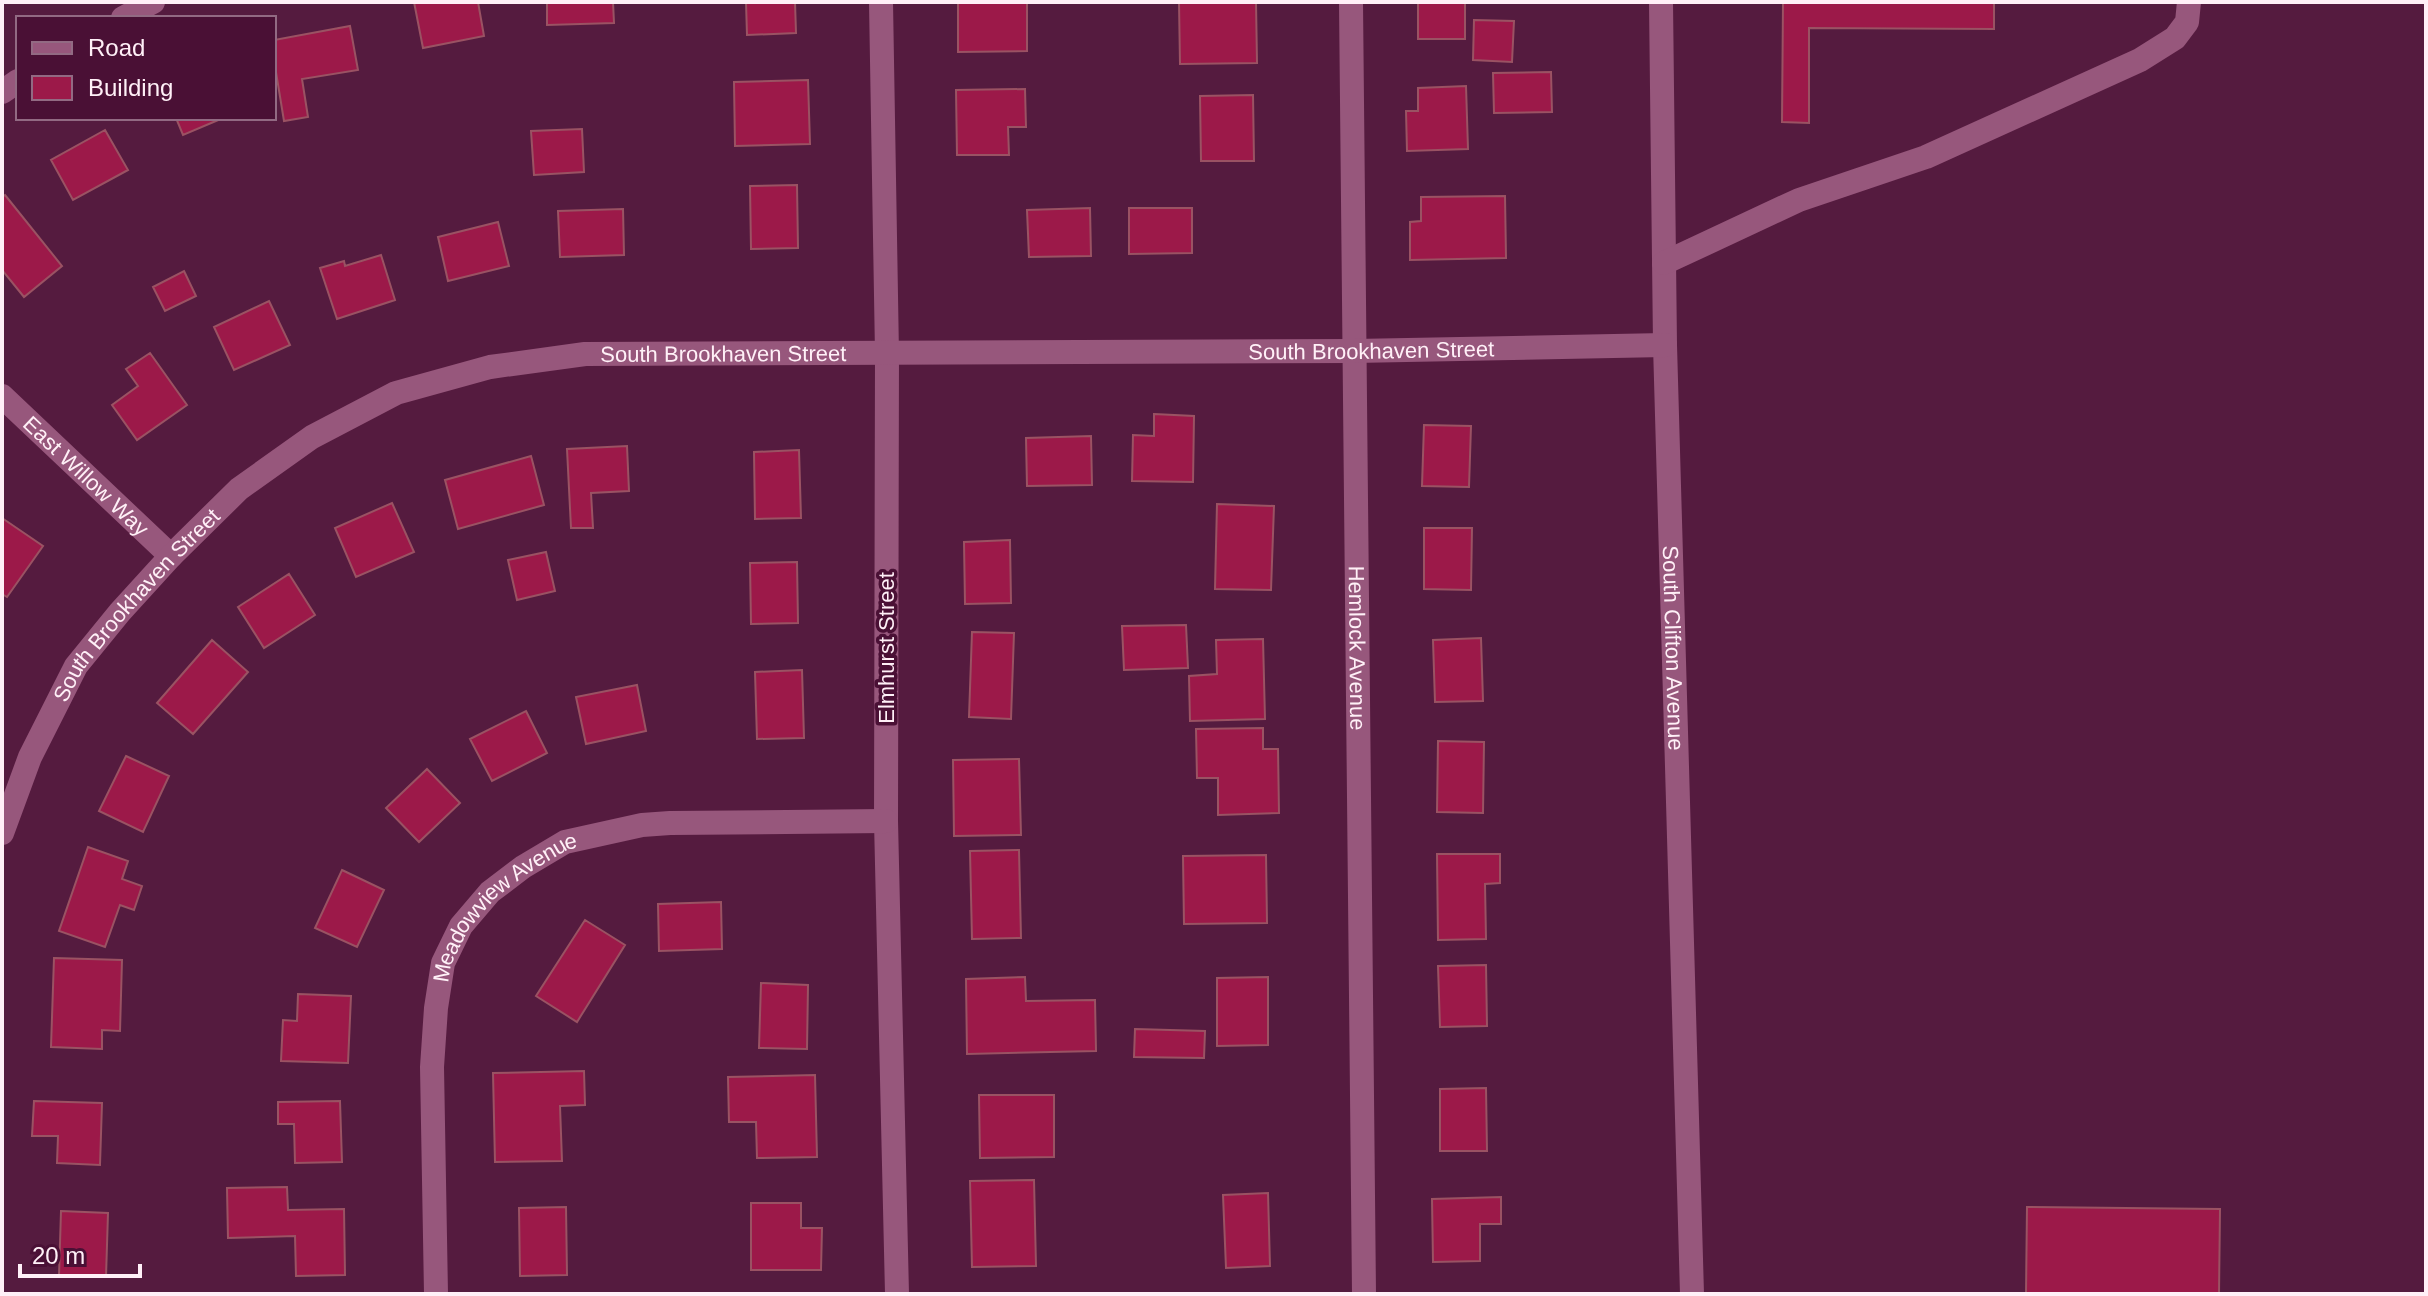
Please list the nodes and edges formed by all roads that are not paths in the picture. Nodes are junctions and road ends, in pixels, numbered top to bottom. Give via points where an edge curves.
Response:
1 (153, 2) edge
2 (881, 2) edge
3 (1351, 2) edge
4 (1661, 2) edge
5 (2189, 2) edge
6 (127, 16) edge
7 (1664, 263) junction
8 (1665, 345) junction
9 (1354, 351) junction
10 (887, 354) junction
11 (2, 396) edge
12 (171, 556) junction
13 (886, 821) junction
14 (2, 833) edge
15 (436, 1294) edge
16 (897, 1294) edge
17 (1364, 1294) edge
18 (1692, 1294) edge

1 - 6 street
2 - 10 street, Elmhurst Street
3 - 9 street, Hemlock Avenue
4 - 7 street, South Clifton Avenue
5 - 7 street via 2187,22 2175,38 2140,60 1926,157 1799,200
7 - 8 street, South Clifton Avenue
8 - 9 street, South Brookhaven Street
8 - 18 street, South Clifton Avenue
9 - 10 street, South Brookhaven Street
9 - 17 street, Hemlock Avenue
10 - 12 street, South Brookhaven Street via 585,354 490,367 417,387 312,437 239,489
10 - 13 street, Elmhurst Street
11 - 12 street, East Willow Way
12 - 14 street, South Brookhaven Street via 76,666 30,757
13 - 15 street, Meadowview Avenue via 642,825 565,842 490,892 461,926 443,963 436,1008
13 - 16 street, Elmhurst Street

